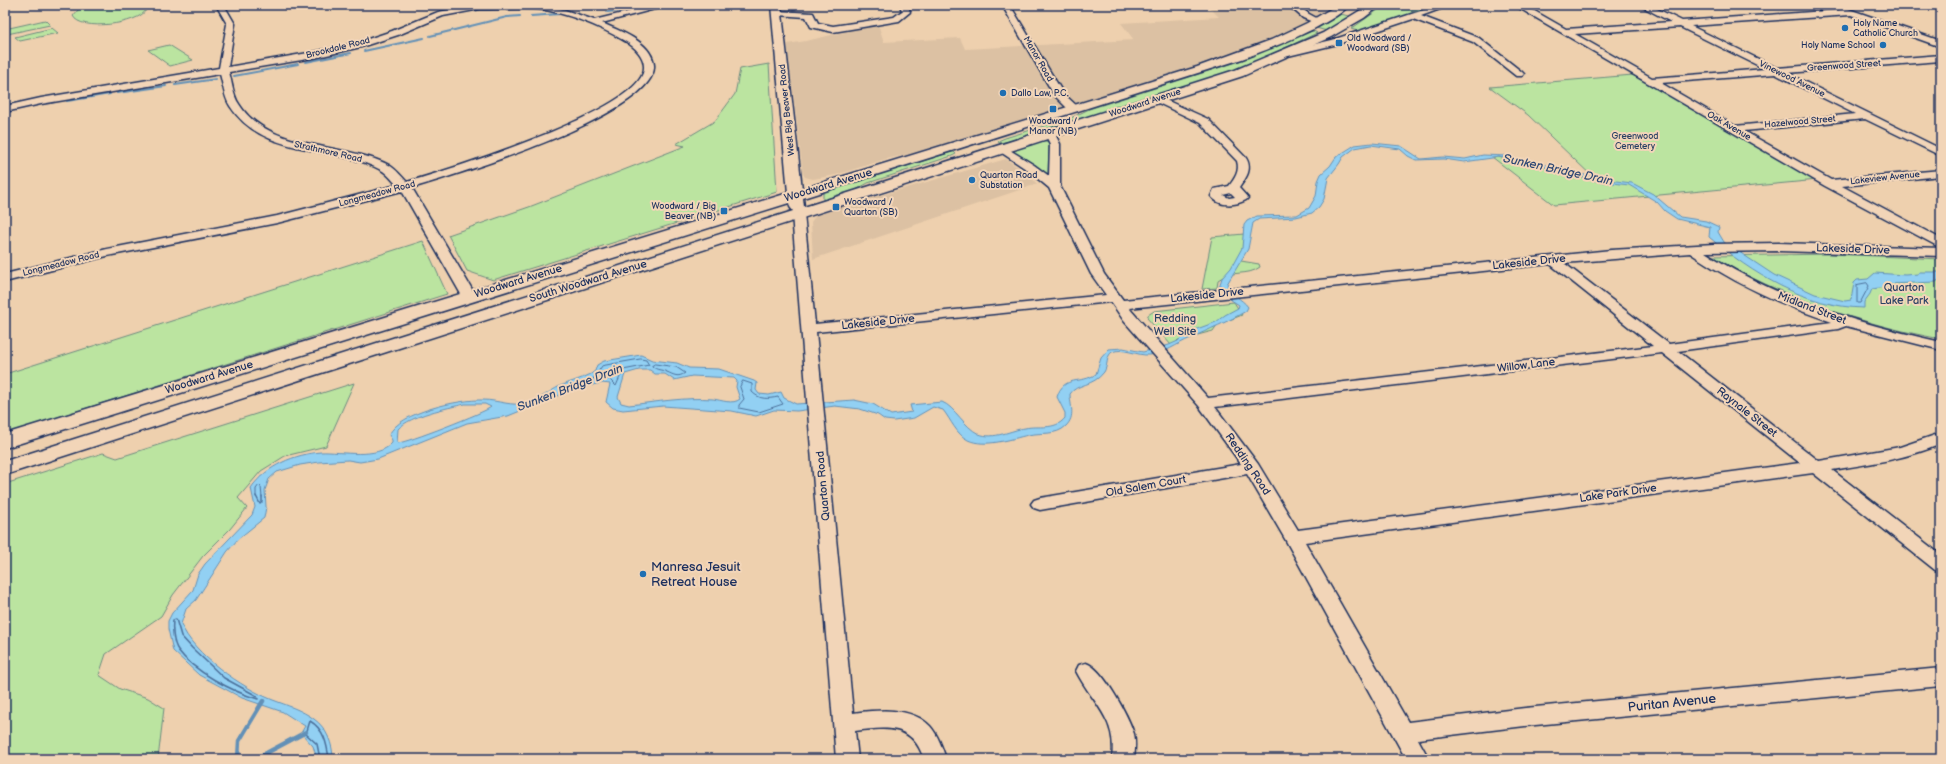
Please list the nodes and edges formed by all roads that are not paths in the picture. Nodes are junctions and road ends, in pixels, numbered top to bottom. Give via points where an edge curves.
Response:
1 (220, 5) edge
2 (666, 5) edge
3 (904, 5) edge
4 (1006, 5) edge
5 (1292, 5) edge
6 (1376, 5) edge
7 (1447, 5) edge
8 (1518, 5) edge
9 (1643, 5) edge
10 (1831, 5) edge
11 (1342, 7) edge
12 (776, 9) edge
13 (1852, 12) junction
14 (1361, 16) junction
15 (1413, 16) junction
16 (1318, 21) junction
17 (593, 23) junction
18 (1682, 24) junction
19 (1344, 26) junction
20 (1306, 28) junction
21 (1565, 32) junction
22 (1360, 34) junction
23 (1326, 36) junction
24 (1941, 44) edge
25 (1288, 53) junction
26 (1941, 58) edge
27 (224, 70) junction
28 (1777, 71) junction
29 (1519, 74) dead end
30 (1651, 81) junction
31 (1157, 99) junction
32 (5, 109) edge
33 (1074, 109) junction
34 (1867, 116) junction
35 (1032, 122) junction
36 (1732, 129) junction
37 (1050, 134) junction
38 (955, 146) junction
39 (1001, 149) junction
40 (1941, 153) edge
41 (1941, 173) edge
42 (1829, 184) junction
43 (1054, 186) junction
44 (406, 187) junction
45 (878, 188) junction
46 (1233, 189) dead end
47 (796, 195) junction
48 (798, 214) junction
49 (1941, 244) edge
50 (700, 246) joint
51 (1692, 249) junction
52 (1941, 252) edge
53 (1553, 260) junction
54 (543, 274) junction
55 (5, 278) edge
56 (546, 294) junction
57 (469, 296) junction
58 (1116, 302) junction
59 (476, 317) junction
60 (1846, 321) junction
61 (808, 329) junction
62 (1941, 346) edge
63 (1666, 348) junction
64 (1204, 403) junction
65 (92, 413) junction
66 (1941, 438) edge
67 (5, 441) edge
68 (87, 441) junction
69 (1816, 466) junction
70 (5, 468) edge
71 (1252, 468) junction
72 (1040, 504) dead end
73 (1294, 537) junction
74 (1941, 565) edge
75 (1086, 670) dead end
76 (1941, 677) edge
77 (844, 723) junction
78 (1404, 732) junction
79 (847, 759) edge
80 (936, 759) edge
81 (1123, 759) edge
82 (1418, 759) edge

1 - 27 street, Strathmore Road via 231,24
2 - 17 street
3 - 12 street via 906,12 896,19 839,28 818,26 812,23 810,15
4 - 33 street, Manor Road via 1059,95
5 - 16 street via 1306,16
6 - 14 main road, Woodward Avenue
7 - 15 street
8 - 21 street, Oak Avenue
9 - 18 street, Vinewood Avenue
10 - 13 street
11 - 14 main road via 1346,14
11 - 16 main road, Woodward Avenue
12 - 47 main road, West Big Beaver Road
13 - 18 street
13 - 24 street
14 - 19 main road, Woodward Avenue
15 - 22 street
15 - 29 street via 1476,40
16 - 20 main road, Woodward Avenue
17 - 27 street, Brookdale Road via 538,7 480,7 441,14 358,45
17 - 44 street, Longmeadow Road via 630,40 644,52 648,70 634,90 599,113 540,140
18 - 21 street
18 - 28 street, Vinewood Avenue
19 - 22 main road
19 - 23 main road, Woodward Avenue
20 - 23 main road via 1319,30
20 - 33 main road, Woodward Avenue via 1245,55
21 - 30 street, Oak Avenue
22 - 25 street
23 - 25 main road, Woodward Avenue
25 - 31 main road, Woodward Avenue via 1238,73
26 - 28 street, Greenwood Street
27 - 32 street, Brookdale Road
27 - 44 street, Strathmore Road via 233,104 244,120 254,127 282,140 379,165 393,173
28 - 30 street, Greenwood Street
28 - 34 street, Vinewood Avenue
30 - 36 street, Oak Avenue
31 - 37 main road, Woodward Avenue
31 - 46 street via 1204,121 1242,160 1245,165 1244,171
33 - 35 main road, Woodward Avenue
34 - 36 street, Hazelwood Street
34 - 40 street, Vinewood Avenue
35 - 38 main road, Woodward Avenue
35 - 39 main road via 990,142 990,145
36 - 42 street, Oak Avenue
37 - 39 main road, Woodward Avenue
37 - 43 street, Redding Road via 1055,144
38 - 45 main road via 965,152 957,157 887,179
38 - 47 main road, Woodward Avenue
39 - 43 street, Redding Road via 1030,166
39 - 45 main road, Woodward Avenue
41 - 42 street, Lakeview Avenue
42 - 49 street, Oak Avenue
43 - 58 street, Redding Road via 1085,250
44 - 55 street, Longmeadow Road via 290,217 86,257
44 - 57 street, Strathmore Road
45 - 48 main road, Woodward Avenue
47 - 48 main road, West Big Beaver Road
47 - 54 main road, Woodward Avenue
48 - 50 main road, Woodward Avenue
48 - 61 street, Quarton Road
50 - 56 main road, South Woodward Avenue
51 - 52 street, Lakeside Drive via 1815,247
51 - 53 street, Lakeside Drive
51 - 60 street, Midland Street via 1726,271 1749,282 1812,310
53 - 58 street, Lakeside Drive
53 - 63 street, Raynale Street
54 - 56 main road via 537,282 538,290
54 - 57 main road, Woodward Avenue
56 - 59 main road, South Woodward Avenue
57 - 59 main road via 484,300 484,310
57 - 65 main road, Woodward Avenue
58 - 61 street, Lakeside Drive
58 - 64 street, Redding Road
59 - 68 main road, Woodward Avenue
60 - 62 street, Midland Street via 1875,331
60 - 63 street, Willow Lane via 1838,325
61 - 77 street, Quarton Road
63 - 64 street, Willow Lane
63 - 69 street, Raynale Street
64 - 71 street, Redding Road
65 - 67 main road, Woodward Avenue
65 - 68 main road via 71,432 70,436 73,439
66 - 69 street, Lake Park Drive via 1896,453
68 - 70 main road, Woodward Avenue
69 - 73 street, Lake Park Drive
69 - 74 street, Raynale Street
71 - 72 street, Old Salem Court
71 - 73 street, Redding Road
73 - 78 street, Redding Road
75 - 81 street via 1121,727 1124,740
76 - 78 street, Puritan Avenue via 1525,717
77 - 79 street, Quarton Road
77 - 80 street via 896,719 911,724 928,737
78 - 82 street, Redding Road

